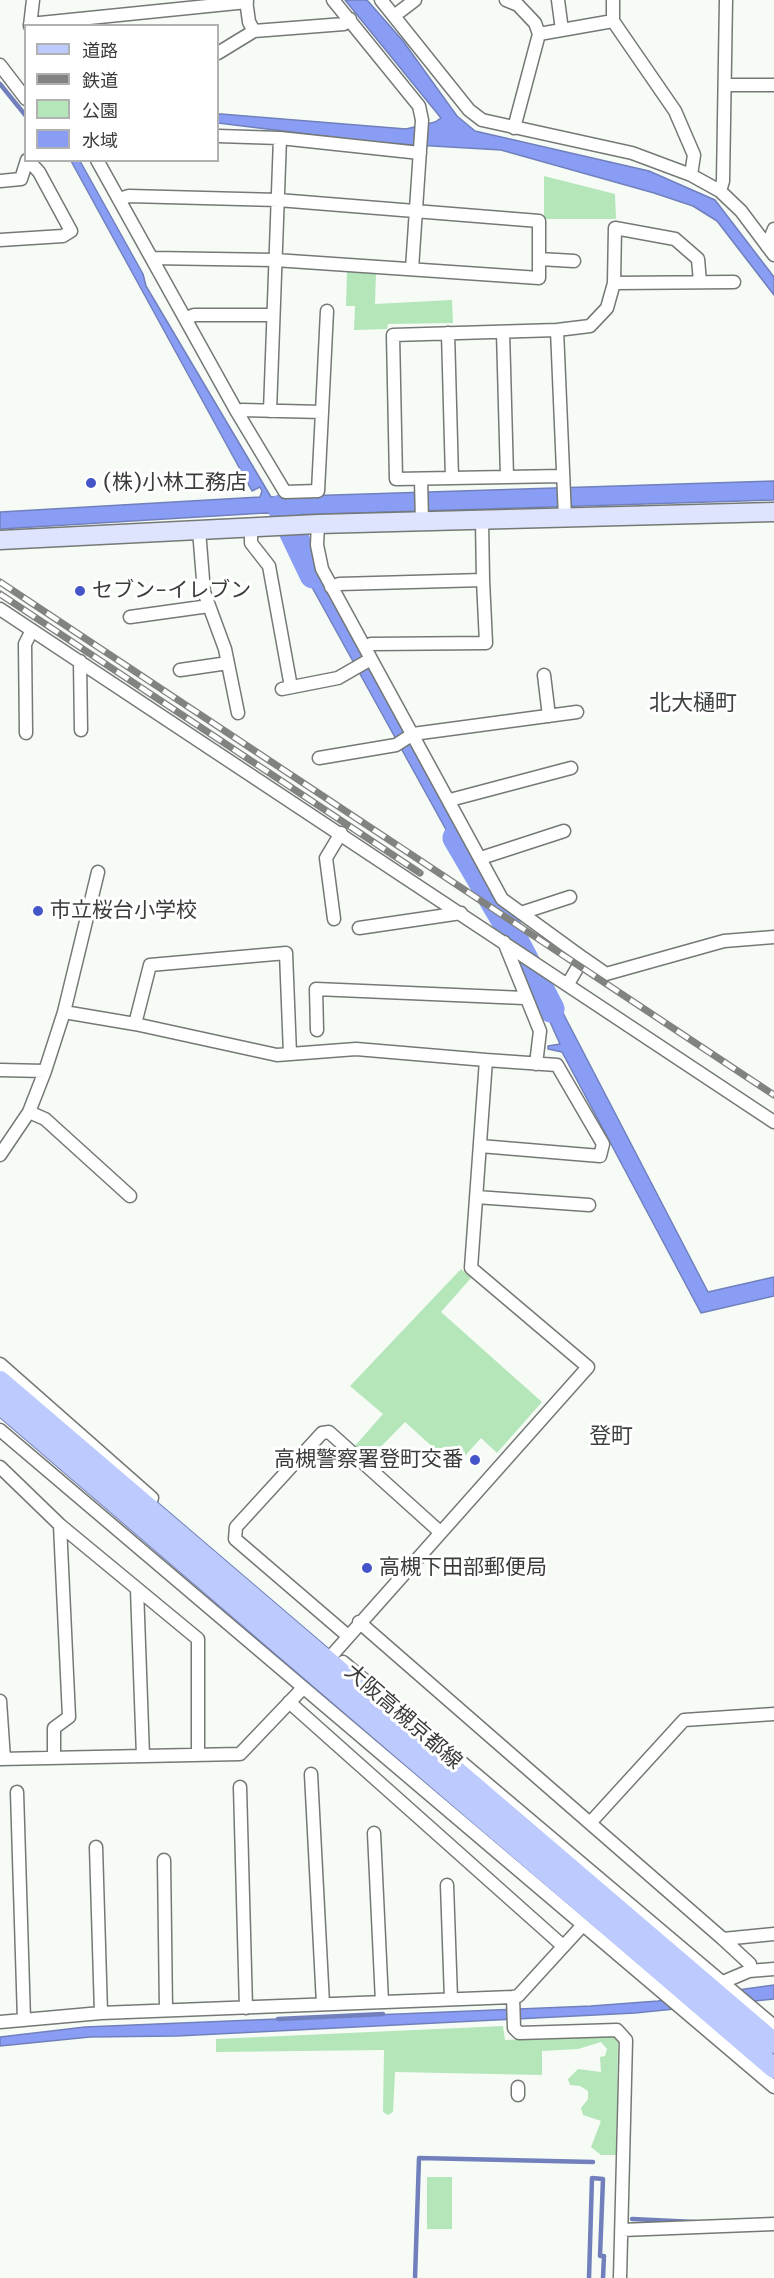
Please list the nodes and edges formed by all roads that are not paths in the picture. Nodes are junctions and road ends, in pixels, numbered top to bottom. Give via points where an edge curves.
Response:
1 (33, 0) edge
2 (333, 0) edge
3 (381, 0) edge
4 (415, 0) edge
5 (506, 0) edge
6 (558, 0) edge
7 (613, 0) edge
8 (726, 0) edge
9 (247, 1) edge
10 (394, 16) junction
11 (350, 19) junction
12 (613, 21) junction
13 (30, 24) edge
14 (39, 24) edge
15 (562, 30) junction
16 (254, 32) junction
17 (539, 34) junction
18 (219, 52) edge
19 (0, 65) edge
20 (725, 85) junction
21 (774, 85) edge
22 (24, 96) edge
23 (514, 128) junction
24 (219, 136) edge
25 (280, 138) junction
26 (420, 150) junction
27 (26, 162) edge
28 (29, 162) edge
29 (98, 162) edge
30 (691, 175) junction
31 (0, 181) edge
32 (720, 191) junction
33 (119, 199) junction
34 (278, 200) junction
35 (417, 211) junction
36 (774, 229) edge
37 (0, 240) edge
38 (770, 251) edge
39 (152, 258) junction
40 (539, 259) junction
41 (275, 260) junction
42 (574, 261) dead end
43 (412, 269) junction
44 (700, 282) junction
45 (734, 282) dead end
46 (614, 284) junction
47 (327, 310) dead end
48 (273, 315) junction
49 (186, 318) junction
50 (557, 330) junction
51 (503, 332) junction
52 (448, 333) junction
53 (270, 411) junction
54 (237, 412) junction
55 (322, 412) junction
56 (507, 477) junction
57 (452, 478) junction
58 (563, 481) junction
59 (421, 483) junction
60 (774, 513) edge
61 (565, 514) junction
62 (422, 518) junction
63 (482, 520) junction
64 (318, 524) junction
65 (251, 527) junction
66 (199, 530) junction
67 (0, 540) edge
68 (483, 580) junction
69 (331, 587) junction
70 (209, 606) junction
71 (0, 609) edge
72 (130, 617) dead end
73 (32, 630) junction
74 (364, 659) junction
75 (80, 661) junction
76 (228, 663) junction
77 (180, 670) dead end
78 (544, 675) dead end
79 (578, 712) dead end
80 (238, 713) dead end
81 (549, 716) junction
82 (81, 730) dead end
83 (26, 733) dead end
84 (411, 736) junction
85 (319, 758) dead end
86 (571, 768) dead end
87 (450, 800) junction
88 (564, 831) dead end
89 (341, 833) junction
90 (481, 858) junction
91 (98, 872) dead end
92 (570, 897) dead end
93 (461, 913) junction
94 (521, 913) junction
95 (334, 919) dead end
96 (359, 928) dead end
97 (774, 937) edge
98 (509, 945) junction
99 (583, 958) junction
100 (568, 984) junction
101 (524, 998) junction
102 (64, 1012) junction
103 (135, 1024) junction
104 (317, 1030) dead end
105 (290, 1054) junction
106 (486, 1060) junction
107 (536, 1064) junction
108 (0, 1070) edge
109 (45, 1071) junction
110 (29, 1112) junction
111 (774, 1122) edge
112 (480, 1146) junction
113 (0, 1155) edge
114 (130, 1196) dead end
115 (476, 1197) junction
116 (590, 1205) dead end
117 (0, 1364) edge
118 (0, 1380) edge
119 (0, 1404) edge
120 (0, 1430) edge
121 (0, 1467) edge
122 (60, 1525) junction
123 (440, 1532) junction
124 (137, 1589) junction
125 (359, 1622) junction
126 (348, 1636) junction
127 (333, 1653) junction
128 (303, 1688) junction
129 (0, 1701) edge
130 (289, 1702) junction
131 (774, 1714) edge
132 (198, 1755) junction
133 (143, 1756) junction
134 (54, 1758) junction
135 (2, 1759) edge
136 (311, 1774) dead end
137 (240, 1787) dead end
138 (17, 1792) dead end
139 (590, 1823) junction
140 (374, 1833) dead end
141 (96, 1847) dead end
142 (164, 1860) dead end
143 (447, 1885) dead end
144 (582, 1926) junction
145 (774, 1934) edge
146 (723, 1939) junction
147 (562, 1946) junction
148 (774, 1969) edge
149 (749, 1971) junction
150 (723, 1982) junction
151 (513, 1997) junction
152 (451, 1999) junction
153 (382, 2002) junction
154 (323, 2004) junction
155 (246, 2008) junction
156 (166, 2010) junction
157 (101, 2013) junction
158 (24, 2020) junction
159 (0, 2022) edge
160 (774, 2025) edge
161 (774, 2043) edge
162 (774, 2068) edge
163 (774, 2087) edge
164 (774, 2224) edge
165 (622, 2230) junction
166 (620, 2278) edge

1 - 13 street
2 - 11 street
3 - 10 street
4 - 10 street
5 - 17 street via 518,4 535,22
6 - 15 street
7 - 12 street
8 - 20 street
9 - 14 street
9 - 16 street
10 - 23 street via 469,110 482,120
11 - 16 street via 344,24
11 - 26 street via 419,106
12 - 15 street
12 - 30 street via 675,111 694,155
15 - 17 street
16 - 18 street
17 - 23 street
19 - 22 street
20 - 21 street
20 - 32 street
23 - 30 street via 632,153
24 - 25 street
25 - 26 street
25 - 34 street
26 - 35 street
27 - 31 street via 21,179
28 - 37 street via 39,172 71,231 63,236
29 - 33 street
30 - 32 street
32 - 38 street via 741,211
33 - 34 street via 129,196
33 - 39 street
34 - 35 street
34 - 41 street
35 - 40 street via 539,220
35 - 43 street
36 - 38 street
39 - 41 street
39 - 49 street
40 - 42 street
40 - 43 street via 539,278
41 - 43 street
41 - 48 street
44 - 45 street
44 - 46 street
44 - 46 street via 698,259 675,238 615,228
46 - 50 street via 607,308 590,326
47 - 55 street
48 - 49 street
48 - 53 street
49 - 54 street
50 - 51 street
50 - 58 street
51 - 52 street
51 - 56 street
52 - 57 street
52 - 59 street via 393,335 396,479
53 - 54 street
53 - 55 street
54 - 55 street via 285,492 318,491
56 - 57 street
56 - 58 street
57 - 59 street
58 - 61 street
59 - 62 street
60 - 61 street
61 - 63 street
62 - 63 street
62 - 64 street
63 - 68 street
64 - 65 street
64 - 69 street via 317,545
65 - 66 street
65 - 74 street via 251,543 269,566 286,688 338,678
66 - 67 street
66 - 70 street via 204,592
68 - 69 street
68 - 74 street via 486,643 371,644
69 - 74 street
70 - 72 street
70 - 76 street
71 - 73 street
73 - 75 street
73 - 83 street via 25,644
74 - 84 street
75 - 82 street
75 - 89 street
76 - 77 street
76 - 80 street
78 - 81 street
79 - 81 street
81 - 84 street
84 - 85 street via 396,745
84 - 87 street
86 - 87 street
87 - 90 street
88 - 90 street
89 - 93 street
89 - 95 street via 326,858
90 - 94 street via 502,899
91 - 102 street
92 - 94 street
93 - 96 street
93 - 98 street
94 - 99 street
97 - 99 street via 724,941 606,974
98 - 100 street
98 - 101 street
99 - 100 street
100 - 111 street
101 - 104 street via 316,989
101 - 107 street via 540,1031
102 - 103 street
102 - 109 street
103 - 105 street via 276,1055
103 - 105 street via 150,965 286,952
105 - 106 street via 357,1049
106 - 107 street
106 - 112 street
107 - 112 street via 557,1065 603,1144 600,1156
108 - 109 street
109 - 110 street
110 - 113 street
110 - 114 street via 45,1119
112 - 115 street
115 - 116 street
115 - 123 street via 471,1268 588,1367
117 - 127 street
118 - 161 main road, 大阪高槻京都線
119 - 162 main road, 大阪高槻京都線
120 - 128 street
121 - 122 street
122 - 124 street
122 - 134 street via 69,1717 54,1728
123 - 125 street
123 - 126 street via 329,1432 322,1433 236,1527 235,1539
124 - 132 street via 198,1639
124 - 133 street
125 - 126 street
125 - 139 street
126 - 127 street
127 - 150 street
128 - 130 street
128 - 144 street
129 - 135 street
130 - 132 street via 240,1754
130 - 147 street
131 - 139 street via 684,1720
132 - 133 street
133 - 134 street
134 - 135 street
136 - 154 street
137 - 155 street
138 - 158 street
139 - 146 street
140 - 153 street
141 - 157 street
142 - 156 street
143 - 152 street
144 - 147 street
144 - 163 street
145 - 146 street
146 - 149 street via 750,1964
147 - 151 street
148 - 149 street
149 - 150 street
150 - 160 street
151 - 152 street
151 - 165 street via 514,2028 519,2032 617,2030 626,2040
152 - 153 street
153 - 154 street
154 - 155 street
155 - 156 street
156 - 157 street
157 - 158 street
158 - 159 street
164 - 165 street
165 - 166 street

